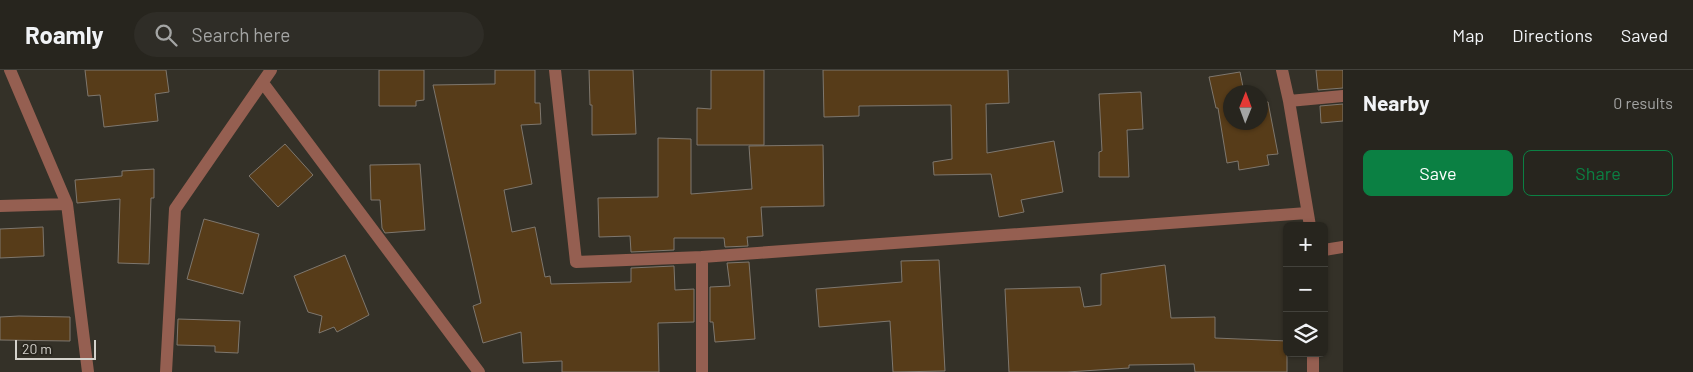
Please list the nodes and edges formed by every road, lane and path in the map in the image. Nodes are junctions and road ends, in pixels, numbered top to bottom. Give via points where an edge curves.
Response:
1 (10, 70) edge
2 (271, 70) edge
3 (555, 70) edge
4 (1282, 70) edge
5 (262, 83) junction
6 (1343, 96) edge
7 (1289, 101) junction
8 (67, 204) junction
9 (0, 206) edge
10 (1309, 220) edge
11 (1343, 247) edge
12 (1328, 249) edge
13 (702, 257) junction
14 (1313, 357) edge
15 (88, 372) edge
16 (166, 372) edge
17 (479, 372) edge
18 (702, 372) edge
19 (1313, 372) edge

1 - 8 street
2 - 5 street
3 - 13 street via 576,262
4 - 7 street
5 - 16 street via 175,209
5 - 17 street
6 - 7 street
7 - 10 street
8 - 9 street
8 - 15 street
10 - 13 street
11 - 12 street
13 - 18 street
14 - 19 street

